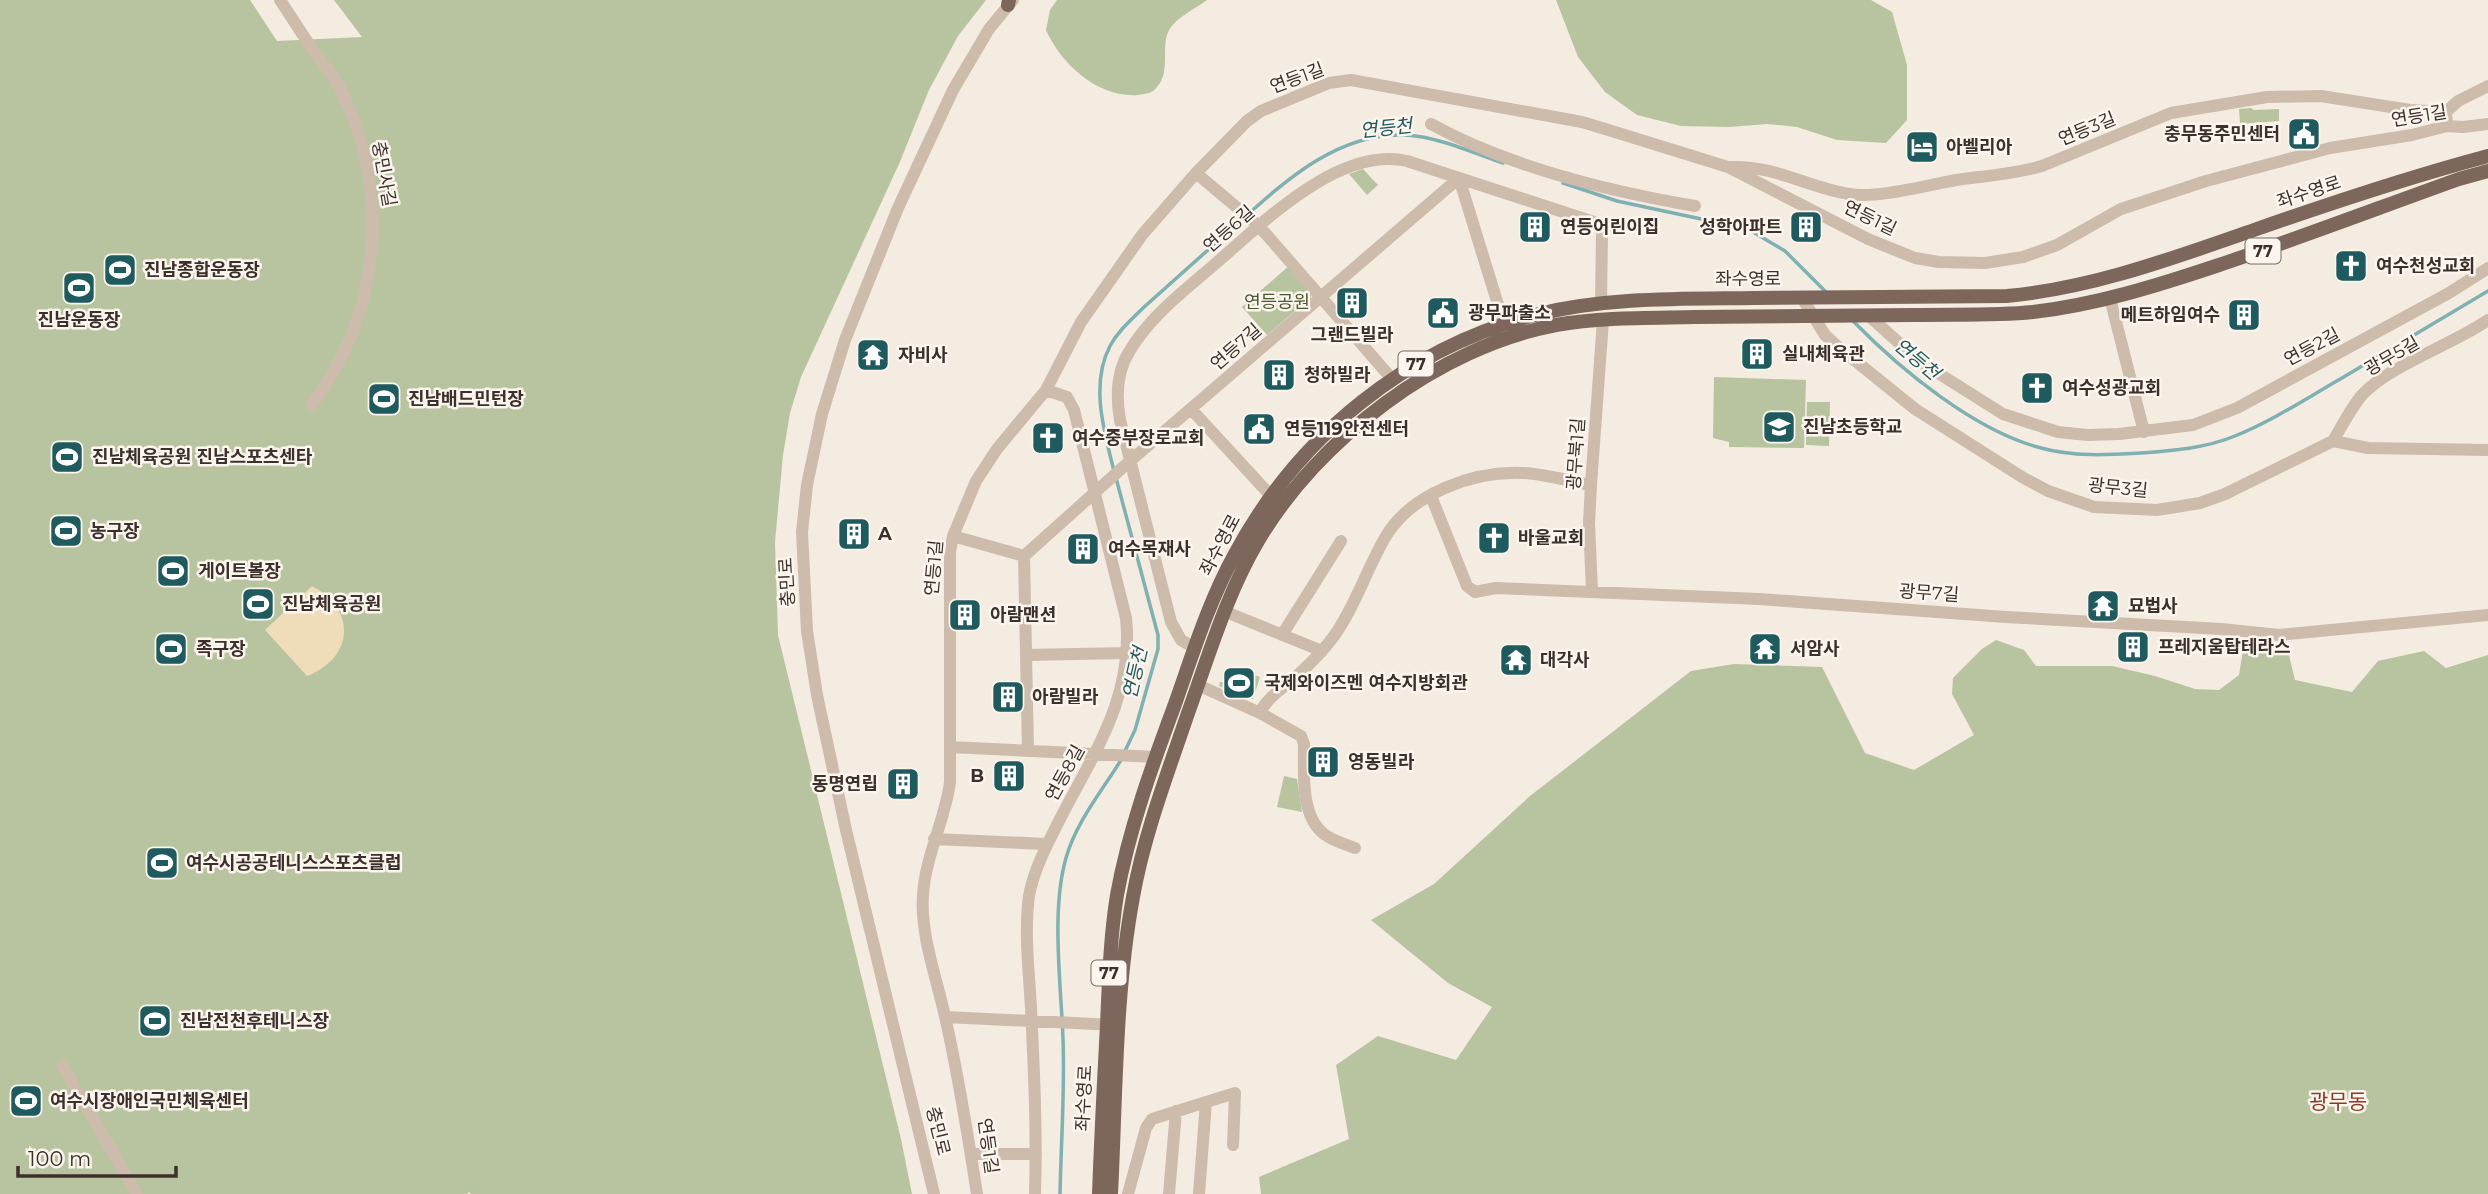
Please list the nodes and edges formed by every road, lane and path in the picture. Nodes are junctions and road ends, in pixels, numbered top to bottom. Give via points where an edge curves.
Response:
1 (280, 0) edge
2 (1010, 2) edge
3 (2488, 86) edge
4 (2446, 112) junction
5 (1431, 124) dead end
6 (2488, 124) edge
7 (2447, 126) junction
8 (2488, 156) edge
9 (1728, 167) junction
10 (2488, 171) edge
11 (1196, 173) junction
12 (1459, 178) junction
13 (1695, 206) dead end
14 (2303, 215) junction
15 (1259, 226) junction
16 (2310, 233) junction
17 (2488, 268) edge
18 (2032, 294) junction
19 (1321, 298) junction
20 (1802, 298) junction
21 (2109, 298) junction
22 (1601, 303) junction
23 (2033, 312) junction
24 (1868, 315) junction
25 (1813, 316) junction
26 (1603, 320) junction
27 (2488, 320) edge
28 (1504, 324) junction
29 (1392, 379) junction
30 (1046, 390) junction
31 (312, 405) dead end
32 (1191, 409) junction
33 (2144, 432) junction
34 (2333, 441) junction
35 (2487, 453) edge
36 (1130, 461) junction
37 (1591, 485) junction
38 (1094, 494) junction
39 (1270, 495) junction
40 (1431, 496) junction
41 (953, 536) junction
42 (1341, 541) dead end
43 (1024, 556) junction
44 (1592, 591) junction
45 (1226, 612) junction
46 (2488, 615) edge
47 (1282, 635) junction
48 (1214, 641) junction
49 (1198, 642) junction
50 (1322, 651) junction
51 (1127, 653) junction
52 (1026, 655) junction
53 (1198, 685) junction
54 (1260, 713) junction
55 (950, 747) junction
56 (1028, 751) junction
57 (1096, 755) junction
58 (1152, 757) junction
59 (934, 839) junction
60 (1047, 845) junction
61 (1355, 848) dead end
62 (946, 1017) junction
63 (1031, 1021) junction
64 (1113, 1024) junction
65 (62, 1065) dead end
66 (1206, 1101) junction
67 (1176, 1111) junction
68 (1233, 1145) dead end
69 (971, 1154) junction
70 (1036, 1154) junction
71 (137, 1194) edge
72 (934, 1194) edge
73 (977, 1194) edge
74 (1035, 1194) edge
75 (1099, 1194) edge
76 (1111, 1194) edge
77 (1128, 1194) edge
78 (1169, 1194) edge
79 (1199, 1194) edge

1 - 31 street, 충민사길 via 339,86 358,131 374,217 364,295 351,340
2 - 72 street, 충민로 via 953,90 898,208 845,340 820,424 802,532 807,631 817,695
3 - 4 street
4 - 7 street
4 - 9 street, 연등3길 via 2321,96 2267,97 2171,113 2022,172 1862,195 1759,168
5 - 13 street via 1478,147 1554,173 1620,193
6 - 7 street, 연등1길
7 - 9 street, 연등1길 via 2330,148 2206,181 2121,209 2040,253 1985,263 1928,261 1903,254
8 - 14 main road, 좌수영로 / 77
9 - 11 street, 연등1길 via 1582,122 1346,80 1261,111
10 - 16 main road, 77
11 - 15 street
11 - 30 street, 연등1길 via 1142,235 1081,321
12 - 15 street, 연등6길 via 1407,161 1379,159 1311,187
12 - 19 street, 연등7길
12 - 22 street, 연등6길 via 1597,223 1602,233
12 - 28 street
14 - 16 main road
14 - 18 main road, 좌수영로 / 77 via 2118,275
15 - 19 street
15 - 36 street, 연등6길 via 1157,315 1129,352 1117,397
16 - 21 main road, 77
17 - 33 street, 연등2길 via 2237,408 2193,425
18 - 20 main road, 좌수영로 / 77
18 - 23 main road
19 - 29 street
19 - 32 street, 연등7길
20 - 22 main road, 좌수영로 / 77
20 - 25 street, 광무3길
21 - 23 main road, 77
21 - 33 street
22 - 28 main road, 좌수영로 / 77
23 - 24 main road, 77
24 - 25 main road, 좌수영로
24 - 33 street, 연등2길 via 1919,361 2013,418 2078,435
25 - 26 main road, 좌수영로 / 77
25 - 34 street, 광무3길 via 1850,359 1915,410 2028,481 2094,507 2157,510 2200,503
26 - 37 street, 광무북1길
26 - 45 main road, 좌수영로 / 77 via 1536,329 1479,348 1377,411 1314,468 1280,509 1256,544
27 - 34 street, 광무5길 via 2371,388
28 - 29 main road, 좌수영로 / 77 via 1460,340
29 - 39 main road, 좌수영로 / 77 via 1334,425
30 - 38 street, 연등8길 via 1063,394 1072,405
30 - 41 street, 연등1길 via 976,481
32 - 36 street, 연등7길
32 - 39 street
34 - 35 street via 2368,449
36 - 38 street, 연등7길
36 - 49 street, 연등6길 via 1171,622 1181,640
37 - 40 street via 1517,473 1469,480
37 - 44 street, 광무북1길
38 - 43 street
38 - 51 street, 연등8길 via 1126,618
39 - 49 main road, 좌수영로 / 77 via 1233,556
40 - 44 street, 광무7길 via 1471,591
40 - 50 street via 1412,508 1386,536 1341,625
41 - 43 street
41 - 55 street, 연등1길 via 948,571
42 - 47 street
43 - 52 street
44 - 46 street, 광무7길 via 2278,635
45 - 47 street
45 - 48 main road, 좌수영로 / 77
47 - 50 street
48 - 49 main road
48 - 53 main road, 좌수영로 / 77
49 - 58 main road, 좌수영로 / 77
50 - 54 street
51 - 52 street
51 - 57 street, 연등8길 via 1118,697
52 - 56 street
53 - 54 street
53 - 64 main road, 좌수영로 / 77 via 1139,870
54 - 61 street via 1303,738 1312,818 1324,834
55 - 56 street
55 - 59 street, 연등1길 via 948,794
56 - 57 street
57 - 58 street
57 - 60 street, 연등8길
58 - 64 main road, 좌수영로 / 77 via 1117,894 1110,945
59 - 60 street
59 - 62 street, 연등1길 via 924,879 923,918
60 - 63 street, 연등8길 via 1032,883 1028,915
62 - 63 street
62 - 69 street, 연등1길
63 - 64 street
63 - 70 street, 연등8길
64 - 75 main road, 좌수영로 / 77
64 - 76 main road, 좌수영로 / 77
65 - 71 street
66 - 67 street
66 - 68 street via 1235,1093
66 - 79 street
67 - 77 street via 1149,1122
67 - 78 street
69 - 70 street
69 - 73 street, 연등1길
70 - 74 street, 연등8길

